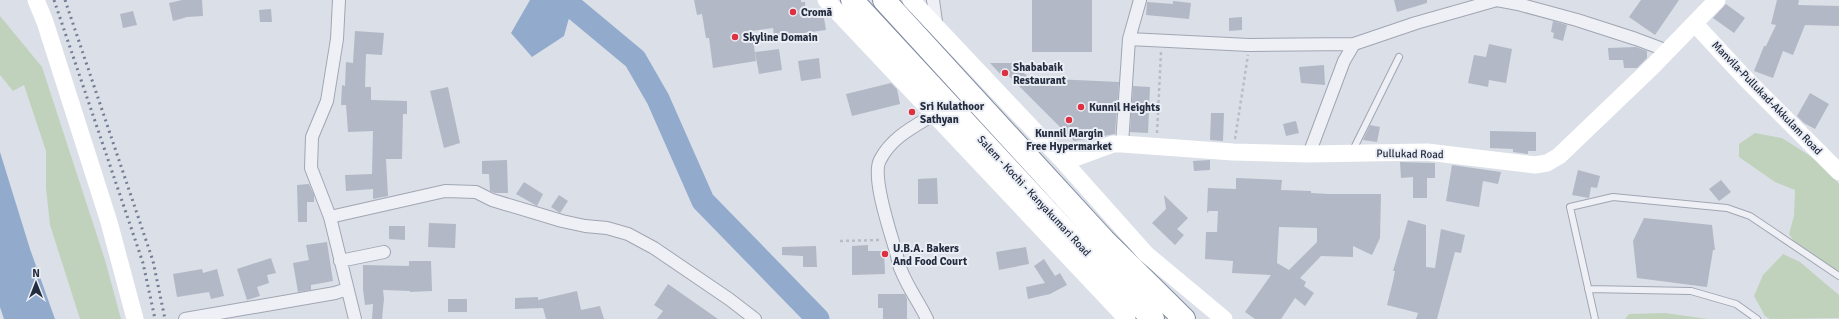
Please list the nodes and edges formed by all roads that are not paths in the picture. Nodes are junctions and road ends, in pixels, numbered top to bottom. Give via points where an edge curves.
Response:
1 (36, 0) edge
2 (339, 0) edge
3 (826, 0) edge
4 (852, 0) edge
5 (884, 0) edge
6 (911, 0) edge
7 (933, 0) edge
8 (1140, 0) edge
9 (1717, 0) edge
10 (1520, 2) edge
11 (1695, 24) junction
12 (930, 36) junction
13 (1129, 38) junction
14 (1354, 44) junction
15 (1668, 51) junction
16 (1399, 57) dead end
17 (901, 66) junction
18 (933, 115) junction
19 (1122, 144) junction
20 (1351, 153) junction
21 (1309, 154) junction
22 (1064, 162) junction
23 (1839, 172) edge
24 (330, 217) junction
25 (384, 252) dead end
26 (340, 261) junction
27 (1839, 276) edge
28 (347, 289) junction
29 (1588, 289) junction
30 (135, 319) edge
31 (185, 319) edge
32 (355, 319) edge
33 (755, 319) edge
34 (927, 319) edge
35 (1127, 319) edge
36 (1153, 319) edge
37 (1184, 319) edge
38 (1224, 319) edge
39 (1595, 319) edge
40 (1757, 319) edge

1 - 30 street via 109,222
2 - 24 street via 337,39 328,93 312,137 311,156 311,168
3 - 17 street
4 - 17 highway, Salem - Kochi - Kanyakumari Road
5 - 12 highway, Salem - Kochi - Kanyakumari Road
6 - 12 street
7 - 12 street
8 - 13 street
9 - 11 street, Pullukad Road
10 - 14 street via 1497,0
10 - 15 street via 1636,38
11 - 15 street, Pullukad Road
11 - 23 street, Manvila-Pullukad-Akkulam Road
12 - 17 street
12 - 22 street
12 - 37 highway, Salem - Kochi - Kanyakumari Road via 1104,240
13 - 14 street via 1162,42 1249,45
13 - 19 street
14 - 21 street via 1344,62
15 - 20 street, Pullukad Road via 1559,156 1547,163 1535,165 1426,152
16 - 20 lane
17 - 18 street
17 - 36 highway, Salem - Kochi - Kanyakumari Road
18 - 34 street via 898,137 888,146 879,162 882,201 891,240 908,287
18 - 35 street
19 - 21 street, Pullukad Road via 1233,152
19 - 22 street, Pullukad Road via 1113,144
20 - 21 street, Pullukad Road
22 - 38 street via 1146,254
24 - 26 street
24 - 33 street via 445,191 476,192 492,200 562,221 628,234 654,248
25 - 26 street
26 - 28 street
27 - 29 lane via 1750,216 1727,208 1612,197 1570,207
28 - 31 street
28 - 32 street
29 - 39 lane
29 - 40 lane via 1691,292 1736,304

